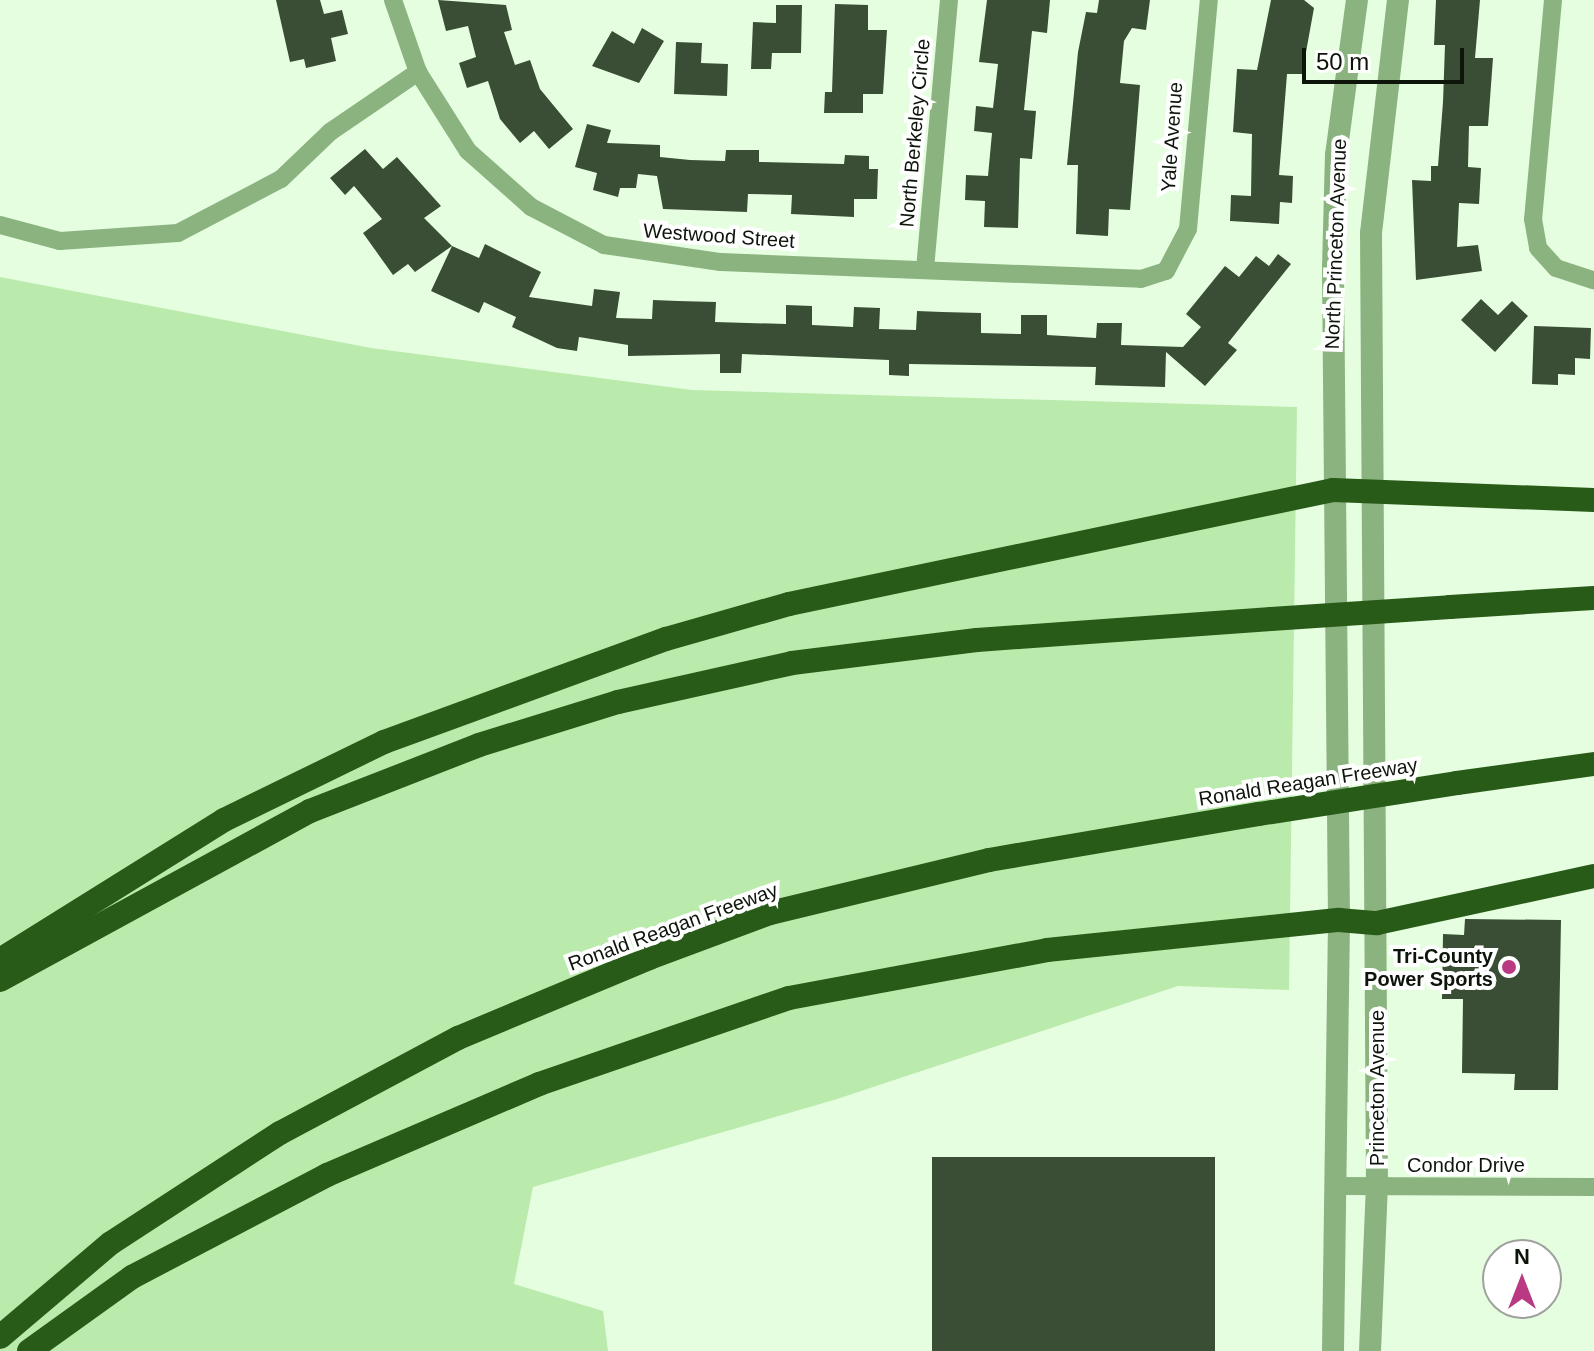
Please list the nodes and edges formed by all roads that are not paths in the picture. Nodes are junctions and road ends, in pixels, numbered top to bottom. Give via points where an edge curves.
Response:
1 (393, 0) edge
2 (949, 0) edge
3 (1209, 0) edge
4 (1357, 0) edge
5 (1398, 0) edge
6 (1553, 0) edge
7 (418, 72) junction
8 (0, 225) edge
9 (925, 269) junction
10 (1166, 271) joint
11 (1594, 280) edge
12 (1368, 489) junction
13 (1333, 490) junction
14 (1594, 500) edge
15 (1594, 598) edge
16 (1594, 764) edge
17 (1594, 876) edge
18 (1339, 920) junction
19 (1377, 923) junction
20 (0, 960) edge
21 (0, 980) edge
22 (1337, 1186) junction
23 (1377, 1186) junction
24 (1594, 1187) edge
25 (0, 1337) edge
26 (29, 1351) edge
27 (1333, 1351) edge
28 (1370, 1351) edge

1 - 7 street, Westwood Street
2 - 9 street, North Berkeley Circle
3 - 10 street, Yale Avenue via 1188,229
4 - 13 street, North Princeton Avenue via 1336,155
5 - 12 street, North Princeton Avenue via 1371,233
6 - 11 street via 1533,219 1538,248 1556,268
7 - 8 street via 379,94 245,202 178,233 60,241
7 - 9 street, Westwood Street via 468,151 531,207 604,245 721,262
9 - 10 street, Westwood Street via 1141,279
12 - 13 highway
12 - 14 highway
12 - 19 street, Princeton Avenue
13 - 18 street, Princeton Avenue
13 - 20 highway via 789,604 666,639 384,742 224,820
15 - 21 highway, bridge via 977,640 807,661 618,702 479,745 310,811
16 - 25 highway, Ronald Reagan Freeway, bridge via 989,860 770,913 458,1038 280,1133 111,1243
17 - 19 highway
18 - 19 highway
18 - 22 street, Princeton Avenue
18 - 26 highway via 1047,950 789,998 539,1084 327,1175 132,1277
19 - 23 street, Princeton Avenue
22 - 23 street, Condor Drive
22 - 27 street, Princeton Avenue
23 - 24 street, Condor Drive
23 - 28 street, Princeton Avenue

